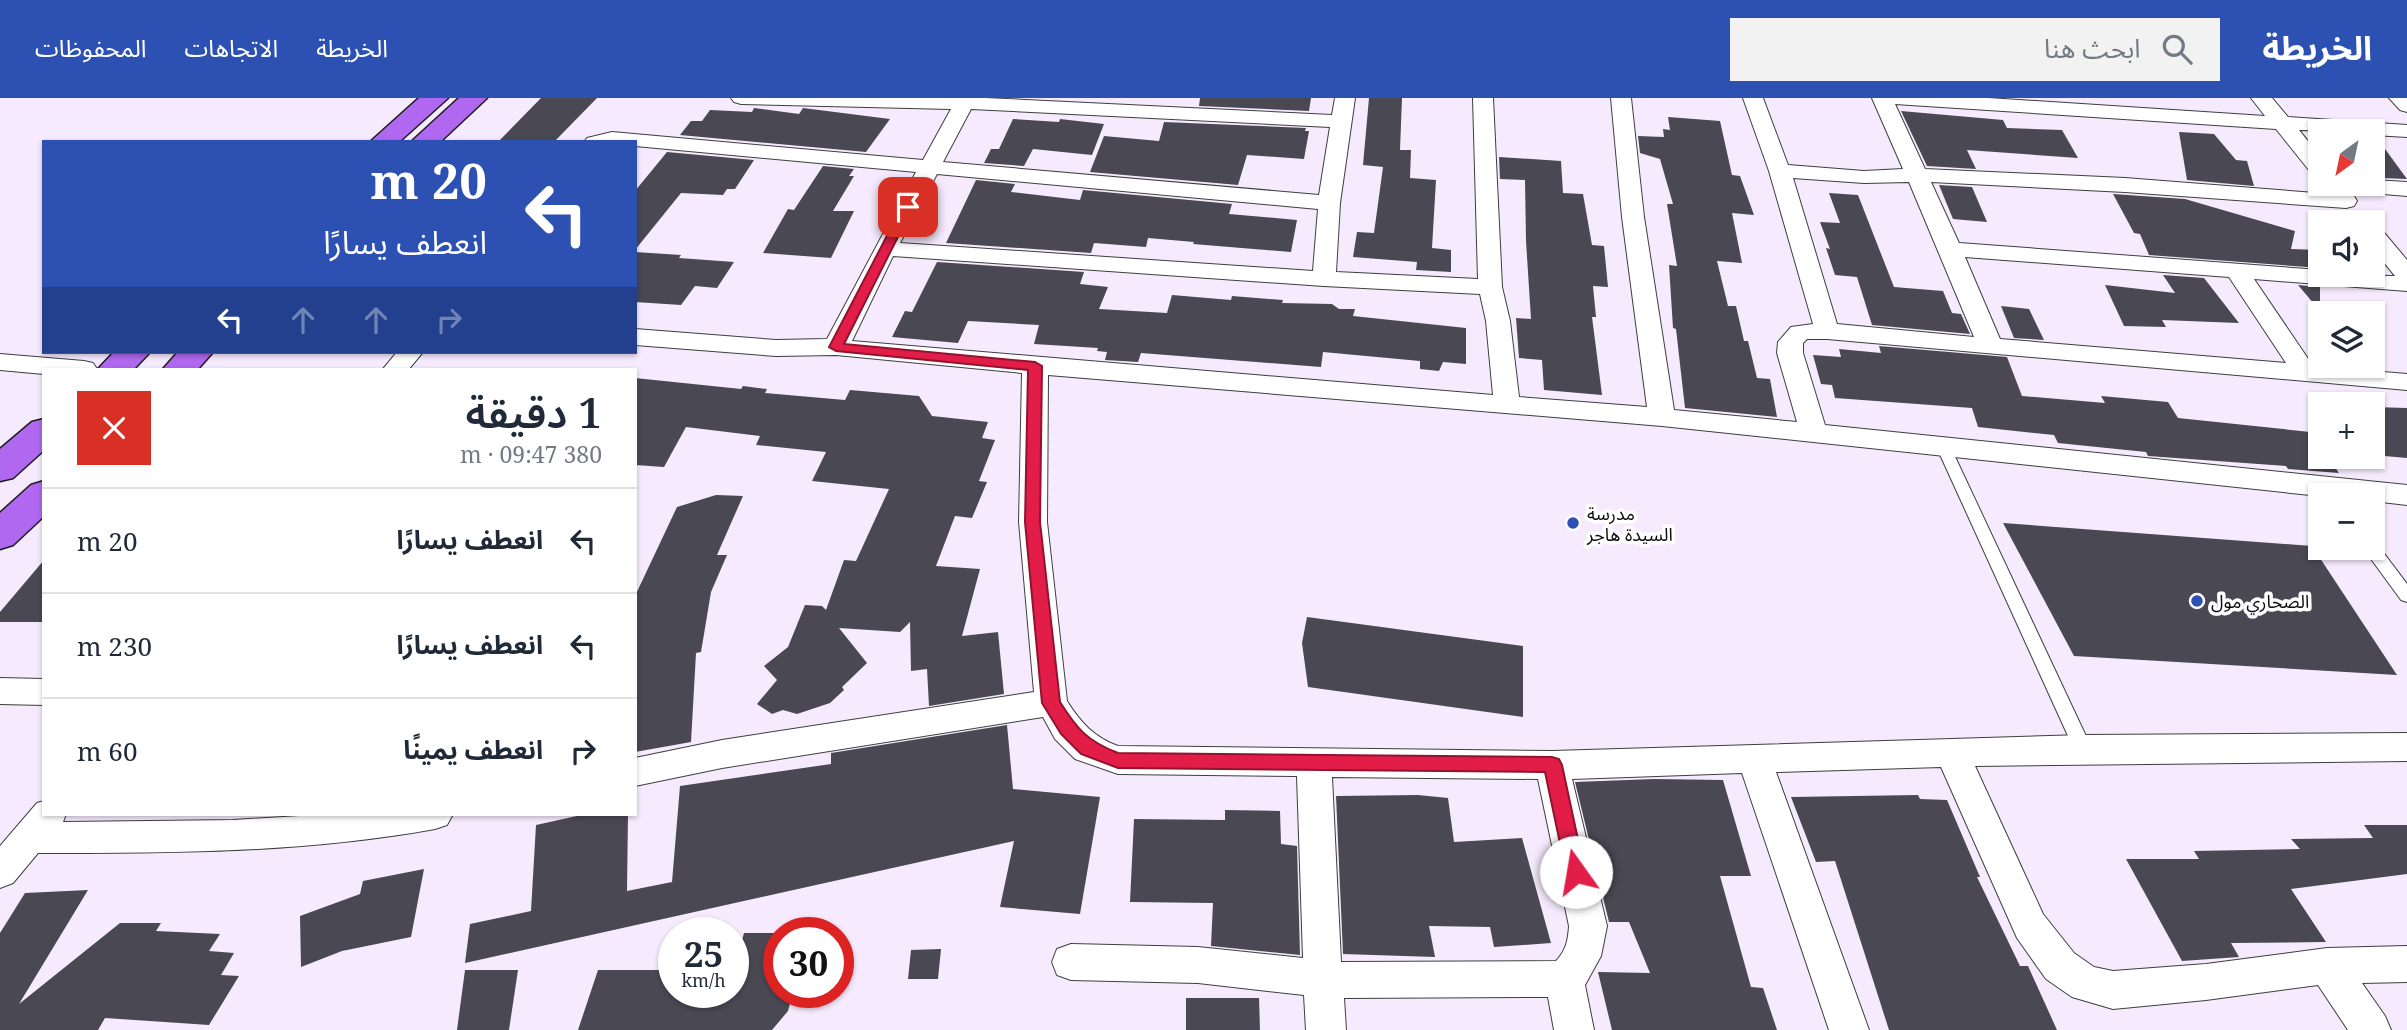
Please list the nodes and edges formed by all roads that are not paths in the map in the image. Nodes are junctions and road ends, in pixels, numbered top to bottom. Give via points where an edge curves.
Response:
1 (435, 98) edge
2 (474, 98) edge
3 (741, 98) edge
4 (1345, 98) edge
5 (1483, 98) edge
6 (1621, 98) edge
7 (1753, 98) edge
8 (1882, 98) edge
9 (1895, 98) edge
10 (2261, 98) edge
11 (2399, 98) edge
12 (966, 101) edge
13 (2407, 106) edge
14 (1340, 121) junction
15 (2284, 124) junction
16 (2407, 131) edge
17 (385, 140) edge
18 (426, 140) edge
19 (603, 140) edge
20 (635, 140) edge
21 (637, 140) edge
22 (2308, 154) edge
23 (930, 166) junction
24 (1780, 171) junction
25 (1917, 175) junction
26 (2308, 188) edge
27 (2385, 189) edge
28 (2407, 189) edge
29 (2343, 196) edge
30 (1329, 203) junction
31 (2354, 210) edge
32 (885, 248) junction
33 (2385, 248) edge
34 (1950, 249) junction
35 (2236, 271) junction
36 (2407, 275) edge
37 (1324, 279) junction
38 (2407, 284) edge
39 (1490, 287) junction
40 (1826, 331) junction
41 (637, 337) edge
42 (1990, 346) junction
43 (836, 347) junction
44 (132, 354) edge
45 (195, 354) edge
46 (408, 354) edge
47 (0, 362) edge
48 (1035, 366) junction
49 (72, 368) edge
50 (115, 368) edge
51 (179, 368) edge
52 (397, 368) edge
53 (2306, 374) junction
54 (2407, 382) edge
55 (1507, 404) junction
56 (1662, 417) junction
57 (42, 432) edge
58 (1814, 434) junction
59 (1944, 448) junction
60 (0, 469) edge
61 (2308, 489) edge
62 (2385, 494) edge
63 (2407, 495) edge
64 (42, 496) edge
65 (0, 534) edge
66 (2380, 560) edge
67 (2407, 596) edge
68 (0, 691) edge
69 (42, 692) edge
70 (1051, 703) junction
71 (2407, 747) edge
72 (2083, 749) junction
73 (1951, 752) junction
74 (1753, 757) junction
75 (1314, 763) junction
76 (1552, 765) junction
77 (637, 772) edge
78 (417, 816) edge
79 (39, 825) edge
80 (0, 872) edge
81 (1071, 962) dead end
82 (2407, 964) edge
83 (2327, 966) junction
84 (1564, 979) junction
85 (1323, 980) junction
86 (1326, 1030) edge
87 (1574, 1030) edge
88 (1849, 1030) edge
89 (2371, 1030) edge

1 - 17 main road
2 - 18 main road
3 - 12 street
4 - 14 street
5 - 39 street
6 - 56 street
7 - 24 street
8 - 25 street
9 - 15 street
10 - 15 street
11 - 13 street
12 - 14 street
12 - 23 street
14 - 30 street
15 - 16 street
15 - 22 street
19 - 20 street
21 - 23 street
23 - 30 street
23 - 32 street
24 - 25 street via 1864,177
24 - 40 street
25 - 26 street
25 - 34 street
27 - 28 street
29 - 31 street
30 - 37 street
32 - 37 street
32 - 43 street
33 - 36 street
34 - 35 street
34 - 42 street
35 - 38 street
35 - 53 street
37 - 39 street
39 - 55 street
40 - 42 street
40 - 58 street via 1800,332 1791,342 1790,353
41 - 43 street via 776,348
42 - 53 street
43 - 48 street
44 - 50 main road
45 - 51 main road
46 - 52 street
47 - 49 street
48 - 55 street
48 - 70 street via 1032,522
53 - 54 street
55 - 56 street
56 - 58 street
57 - 60 main road
58 - 59 street
59 - 61 street
59 - 72 lane
62 - 63 street
64 - 65 main road
66 - 67 lane
68 - 69 street
70 - 75 street via 1087,749 1118,760
70 - 77 street
71 - 72 street
72 - 73 street
73 - 74 street
73 - 83 street via 2029,926 2060,965 2086,984 2113,990
74 - 76 street
74 - 88 street
75 - 76 street
75 - 85 street
76 - 84 street via 1588,926 1587,949
78 - 79 street via 310,832 211,837
79 - 80 street
81 - 85 street via 1255,968
82 - 83 street
83 - 89 street
84 - 85 street
84 - 87 street
85 - 86 street

